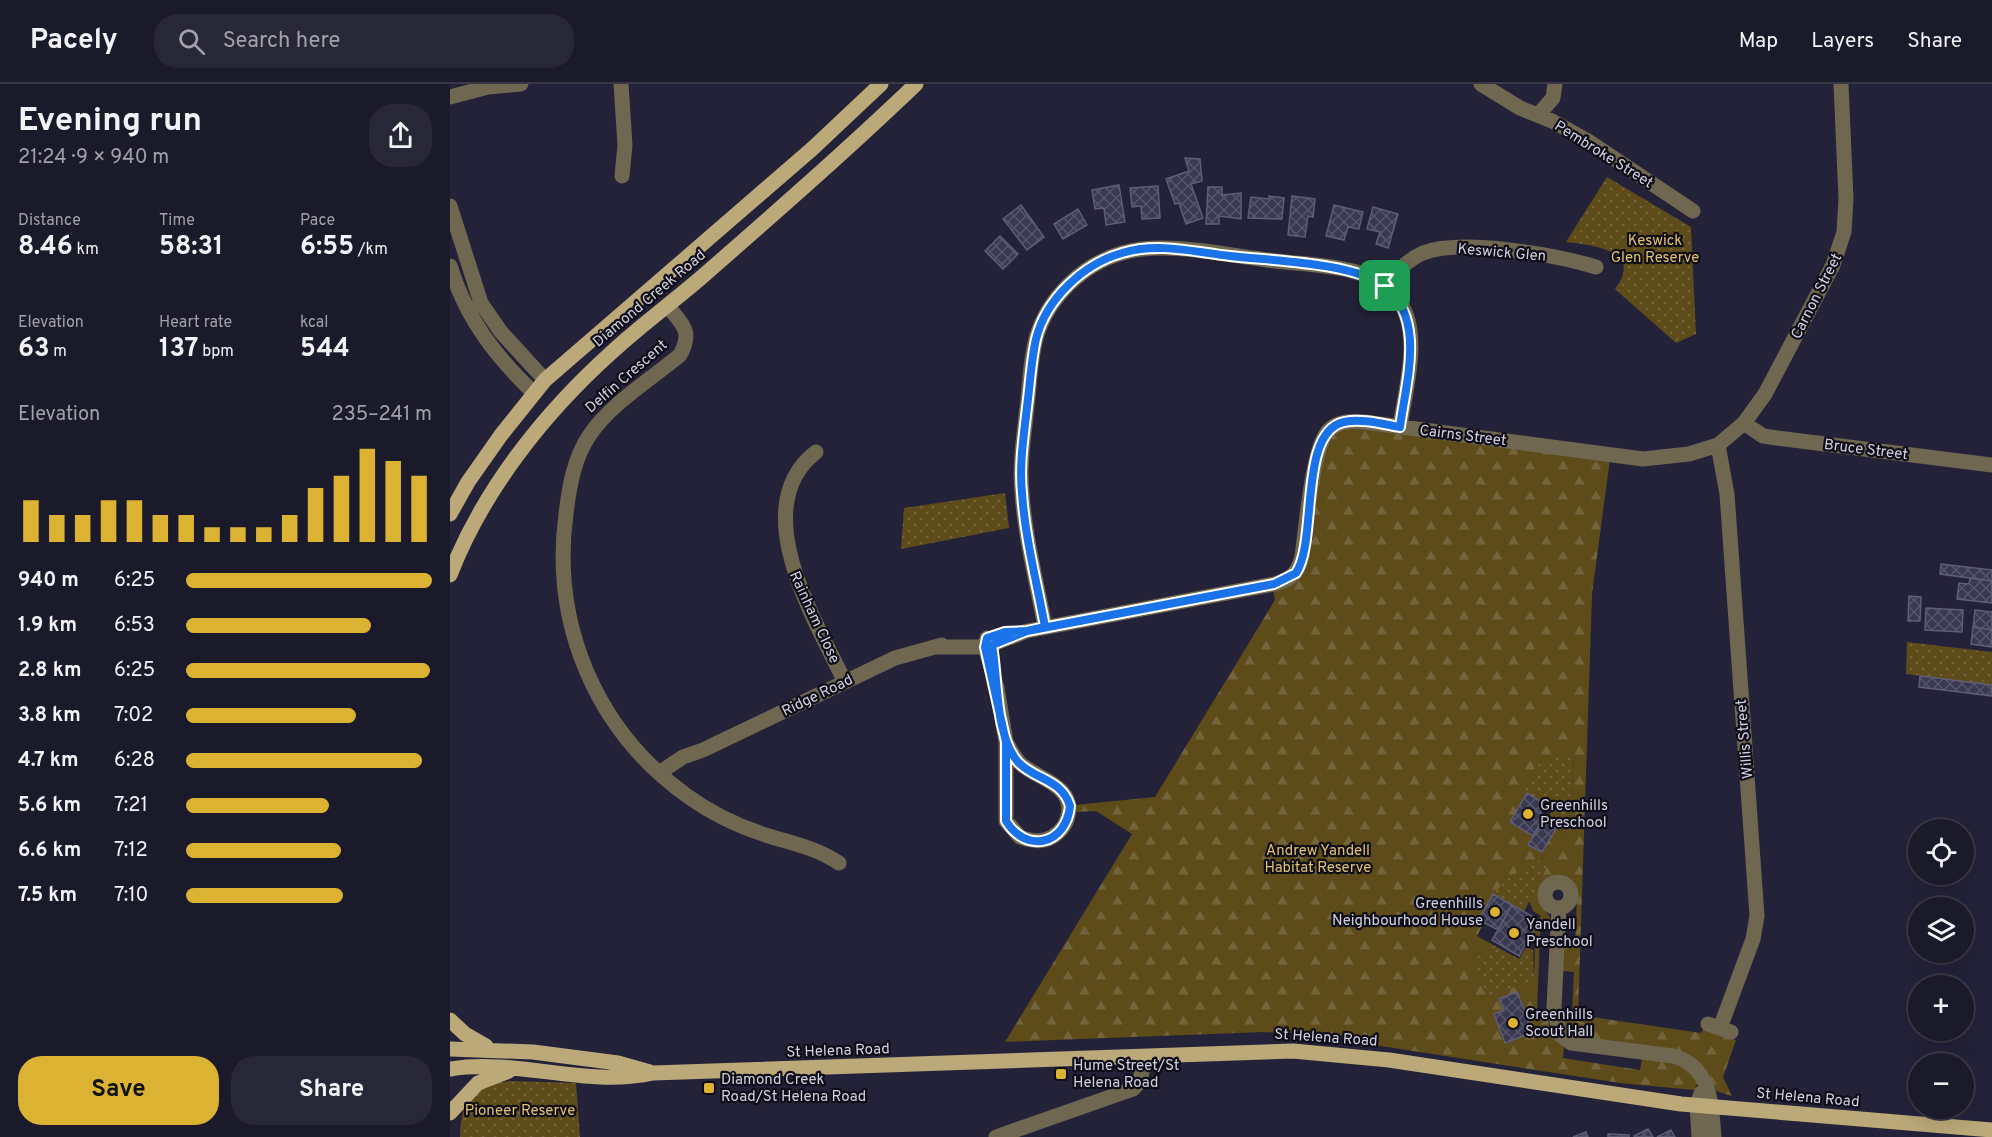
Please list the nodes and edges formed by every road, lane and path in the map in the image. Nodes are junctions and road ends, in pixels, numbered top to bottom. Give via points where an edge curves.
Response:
1 (521, 84) edge
2 (621, 84) edge
3 (881, 84) edge
4 (916, 84) edge
5 (1481, 84) edge
6 (1555, 84) edge
7 (1841, 84) edge
8 (452, 98) edge
9 (1538, 115) junction
10 (622, 176) dead end
11 (450, 206) edge
12 (1694, 211) dead end
13 (450, 266) edge
14 (1596, 267) dead end
15 (652, 286) junction
16 (1385, 286) junction
17 (668, 306) junction
18 (515, 349) junction
19 (502, 360) junction
20 (545, 381) junction
21 (534, 393) junction
22 (560, 404) junction
23 (1744, 423) junction
24 (1400, 427) junction
25 (1718, 445) junction
26 (816, 452) dead end
27 (1992, 465) edge
28 (450, 514) edge
29 (450, 575) edge
30 (1290, 578) joint
31 (1045, 627) junction
32 (988, 643) junction
33 (845, 682) junction
34 (1006, 742) junction
35 (664, 777) junction
36 (839, 862) dead end
37 (1559, 908) dead end
38 (450, 1020) edge
39 (1720, 1028) dead end
40 (490, 1048) junction
41 (450, 1049) edge
42 (1146, 1057) junction
43 (450, 1069) edge
44 (518, 1069) junction
45 (653, 1073) junction
46 (1704, 1088) junction
47 (1697, 1105) junction
48 (1713, 1107) junction
49 (450, 1113) edge
50 (1992, 1130) edge
51 (996, 1137) edge
52 (1699, 1137) edge
53 (1714, 1137) edge

1 - 8 street via 488,87
2 - 10 street via 625,145
3 - 15 main road, Diamond Creek Road
4 - 17 main road, Diamond Creek Road via 838,158
5 - 9 street, Pembroke Street
6 - 9 street via 1553,98
7 - 23 street, Carnon Street via 1846,217 1839,251 1765,394
9 - 12 street, Pembroke Street via 1588,141
11 - 18 street via 481,303
13 - 19 street via 466,310
14 - 16 street, Keswick Glen via 1566,259 1448,248 1413,258
15 - 17 main road, Delfin Crescent
15 - 20 main road, Diamond Creek Road
16 - 24 street via 1400,303 1409,330
16 - 31 street via 1350,271 1161,248 1112,256 1069,285 1046,314 1036,338 1022,458 1023,509
17 - 22 main road, Diamond Creek Road via 612,351
17 - 35 street, Delfin Crescent via 686,330 687,343 680,355 606,416 583,446 567,503 562,569 572,631 596,693 624,736
18 - 19 street
18 - 20 street
19 - 21 street
20 - 21 main road, Diamond Creek Road
20 - 22 main road
21 - 22 main road
21 - 28 main road, Diamond Creek Road via 468,482
22 - 29 main road, Diamond Creek Road via 492,493
23 - 25 street
23 - 27 street, Bruce Street via 1763,436
24 - 25 street, Cairns Street via 1643,459 1689,454
24 - 30 street, Cairns Street via 1345,422 1324,436 1317,454 1300,567
25 - 39 street, Willis Street via 1727,494 1757,916 1753,939
26 - 33 street, Rainham Close via 802,465 792,488 787,542 792,569
30 - 31 street, Ridge Road
31 - 32 street, Ridge Road via 1005,632
32 - 33 street, Ridge Road via 964,639 934,647 895,658
32 - 34 street
33 - 35 street, Ridge Road via 703,750
34 - 34 street via 1017,760 1058,786 1067,798 1070,806 1066,822 1058,834 1046,840 1020,837 1006,821
35 - 36 street, Delfin Crescent via 686,796 729,820 812,848
37 - 46 street via 1554,1007 1560,1035 1572,1043 1684,1059 1700,1072
38 - 40 main road
40 - 41 main road, St Helena Road
40 - 45 main road, St Helena Road via 618,1063
42 - 45 main road, St Helena Road
42 - 47 main road, St Helena Road via 1269,1051 1354,1056
42 - 51 street via 1140,1083 1133,1089
43 - 44 main road, St Helena Road
44 - 45 main road, St Helena Road via 616,1078
44 - 49 main road via 478,1083
46 - 47 street
46 - 48 street
47 - 48 main road, St Helena Road
47 - 52 street
48 - 50 main road, St Helena Road
48 - 53 street

